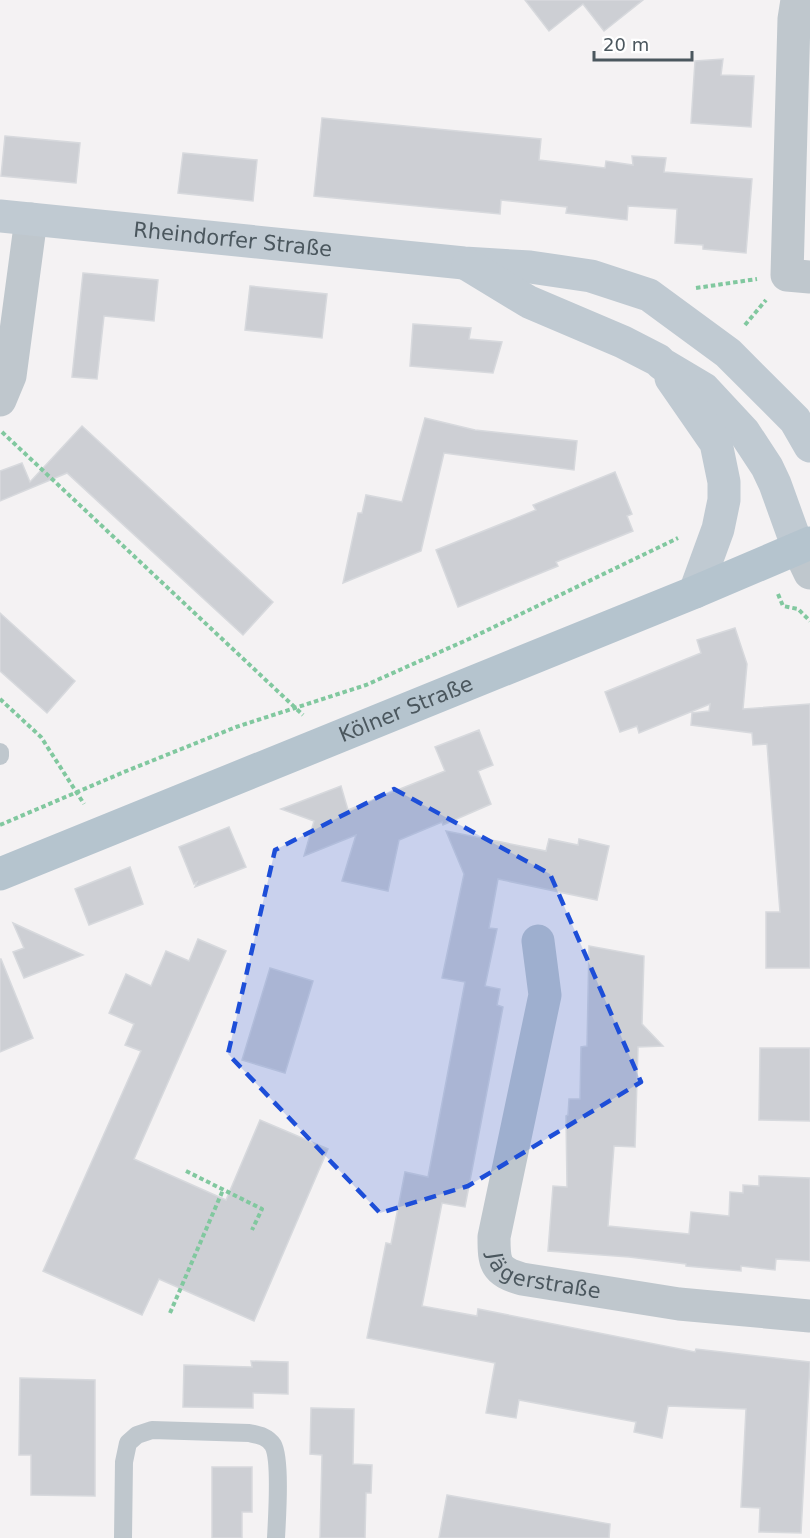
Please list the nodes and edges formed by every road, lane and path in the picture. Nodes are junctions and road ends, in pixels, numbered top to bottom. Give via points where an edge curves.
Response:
1 (797, 0) edge
2 (16, 217) edge
3 (464, 263) junction
4 (799, 276) edge
5 (649, 294) junction
6 (745, 326) dead end
7 (662, 364) junction
8 (0, 400) edge
9 (0, 430) edge
10 (810, 446) edge
11 (687, 534) dead end
12 (806, 555) edge
13 (695, 592) junction
14 (0, 699) edge
15 (296, 708) junction
16 (330, 740) junction
17 (76, 792) junction
18 (0, 825) edge
19 (102, 832) junction
20 (0, 874) edge
21 (538, 940) dead end
22 (186, 1171) dead end
23 (223, 1190) junction
24 (252, 1230) dead end
25 (170, 1313) dead end
26 (810, 1316) edge
27 (123, 1538) edge
28 (276, 1538) edge

1 - 4 street via 794,31
2 - 3 main road, Rheindorfer Straße
2 - 8 street via 10,376
3 - 5 main road, Rheindorfer Straße via 591,276
3 - 7 main road, Rheindorfer Straße via 529,302 622,342
4 - 5 path
4 - 6 path
5 - 10 main road, Rheindorfer Straße via 728,353 795,420
7 - 12 main road, Rheindorfer Straße via 704,389 744,432 767,467
7 - 13 main road, Rheindorfer Straße via 716,443 724,482 718,529
9 - 15 path
11 - 15 path via 366,685
12 - 13 main road, Kölner Straße
13 - 16 main road, Kölner Straße
14 - 17 path via 40,737
15 - 16 path
15 - 17 path via 236,727
16 - 19 main road, Kölner Straße
17 - 18 path
17 - 19 path
19 - 20 main road, Kölner Straße
21 - 26 street, Jägerstraße via 545,995 494,1237 494,1258 505,1274 679,1304
22 - 23 path
23 - 24 path via 262,1209
23 - 25 path
27 - 28 lane via 128,1443 152,1430 262,1435 272,1444 277,1458

